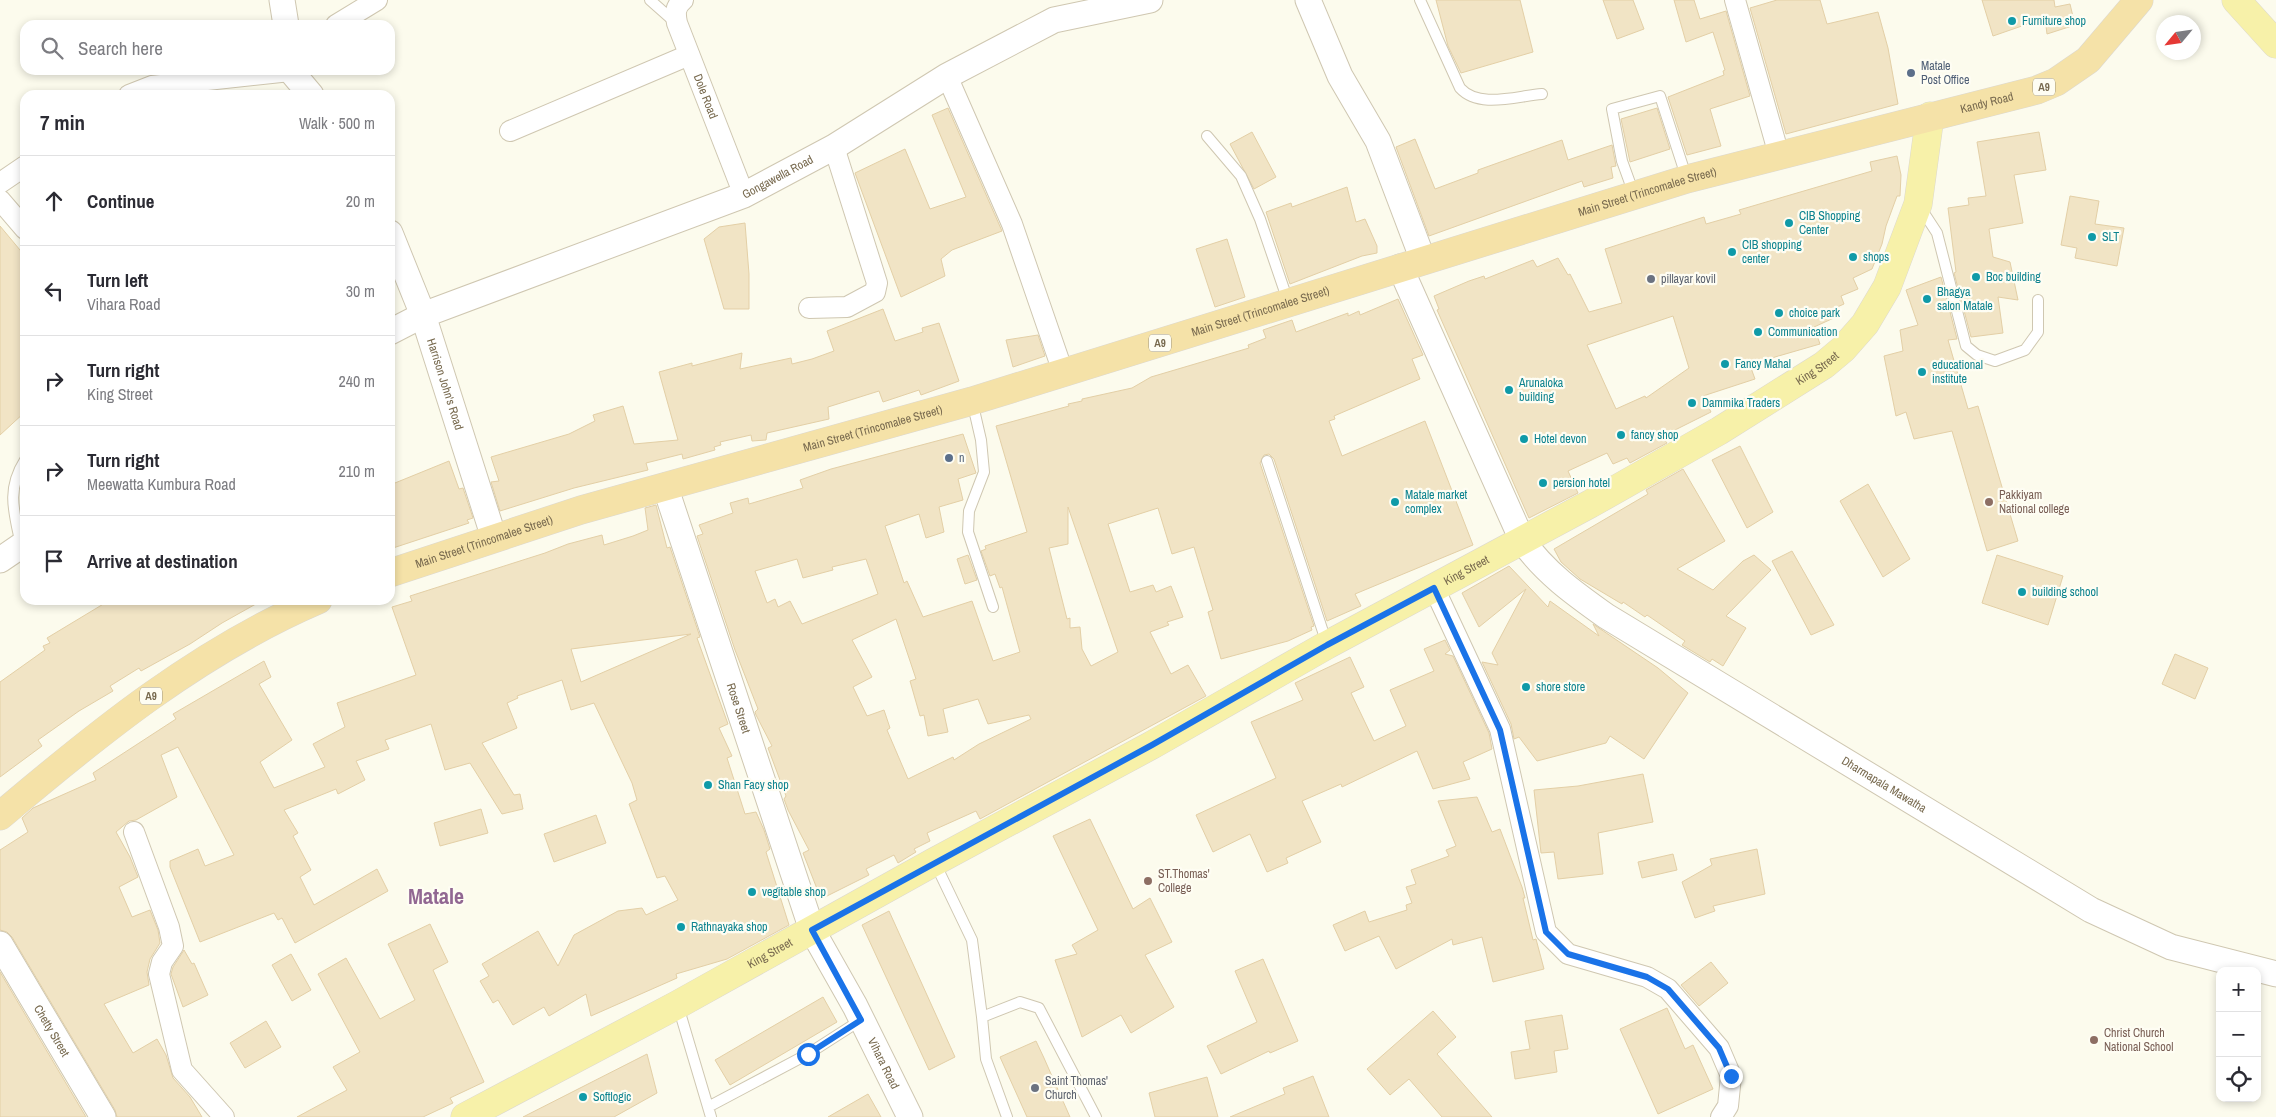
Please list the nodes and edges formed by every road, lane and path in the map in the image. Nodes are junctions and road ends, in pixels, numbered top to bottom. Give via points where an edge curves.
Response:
1 (282, 0) edge
2 (377, 0) edge
3 (650, 0) edge
4 (683, 0) edge
5 (1150, 0) edge
6 (1308, 0) edge
7 (1420, 0) edge
8 (1734, 0) edge
9 (2236, 0) edge
10 (2258, 0) edge
11 (2133, 3) edge
12 (285, 20) edge
13 (344, 20) edge
14 (677, 23) junction
15 (2276, 26) edge
16 (2276, 44) edge
17 (689, 55) junction
18 (253, 75) edge
19 (294, 75) edge
20 (948, 76) junction
21 (142, 90) edge
22 (307, 90) edge
23 (1542, 94) dead end
24 (1930, 116) junction
25 (510, 131) dead end
26 (1207, 136) dead end
27 (834, 147) junction
28 (1779, 155) junction
29 (20, 170) edge
30 (1687, 179) junction
31 (0, 184) edge
32 (744, 195) junction
33 (1634, 195) junction
34 (0, 200) edge
35 (1918, 204) junction
36 (20, 223) edge
37 (395, 245) edge
38 (1412, 263) junction
39 (2038, 300) dead end
40 (1289, 302) junction
41 (809, 308) dead end
42 (424, 315) junction
43 (395, 330) edge
44 (1063, 372) junction
45 (972, 401) junction
46 (1267, 461) dead end
47 (20, 468) edge
48 (665, 486) junction
49 (20, 533) edge
50 (494, 538) junction
51 (1522, 540) junction
52 (20, 547) edge
53 (0, 560) edge
54 (395, 571) edge
55 (1434, 588) junction
56 (308, 605) edge
57 (993, 607) dead end
58 (1327, 645) junction
59 (0, 816) edge
60 (134, 832) dead end
61 (934, 862) junction
62 (812, 930) junction
63 (0, 944) edge
64 (2276, 974) edge
65 (677, 1005) junction
66 (982, 1017) junction
67 (861, 1020) junction
68 (710, 1112) edge
69 (103, 1117) edge
70 (224, 1117) edge
71 (465, 1117) edge
72 (910, 1117) edge
73 (1007, 1117) edge
74 (1096, 1117) edge
75 (1721, 1117) edge

1 - 12 street
2 - 13 street
3 - 14 lane
4 - 14 street via 675,11
5 - 20 street, Gongawella Road via 1054,20
6 - 38 street, Dharmapala Mawatha via 1340,76 1378,141
7 - 23 lane via 1460,88 1467,96 1479,100
8 - 28 street
9 - 16 main road
10 - 15 main road
11 - 24 highway, Kandy Road / A9 via 2088,60 2056,82 2037,90
14 - 17 street, Dole Road
17 - 25 street
17 - 32 street, Dole Road
18 - 21 street via 152,86
19 - 22 street
20 - 27 street, Gongawella Road
20 - 44 street via 1012,224
24 - 28 highway, Main Street (Trincomalee Street) / A9
24 - 35 main road, King Street
26 - 40 lane via 1241,176
27 - 32 street, Gongawella Road
27 - 41 street via 877,283 876,292 847,307
28 - 30 highway, Main Street (Trincomalee Street) / A9
29 - 31 street
30 - 33 highway, Main Street (Trincomalee Street) / A9
30 - 33 lane via 1660,96 1612,109 1622,160
32 - 42 street, Gongawella Road
33 - 38 highway, Main Street (Trincomalee Street) / A9
34 - 36 street
35 - 39 lane via 1937,233 1966,346 1977,356 1995,361 2025,350 2038,332
35 - 51 main road, King Street via 1887,286 1864,324 1843,349 1789,388 1719,431
37 - 42 street, Harrison John's Road
38 - 40 highway, Main Street (Trincomalee Street) / A9
38 - 51 street, Dharmapala Mawatha
40 - 44 highway, Main Street (Trincomalee Street) / A9
42 - 43 street, Gongawella Road
42 - 50 street, Harrison John's Road
44 - 45 highway, Main Street (Trincomalee Street) / A9
45 - 48 highway, Main Street (Trincomalee Street) / A9
45 - 57 lane via 984,472 969,511 968,532
46 - 58 lane
47 - 49 lane via 15,477 13,506
48 - 50 highway, Main Street (Trincomalee Street) / A9
48 - 62 street, Rose Street
50 - 54 highway, Main Street (Trincomalee Street) / A9
51 - 55 main road, King Street
51 - 64 street, Dharmapala Mawatha via 1544,568 1606,616 2091,910 2170,947
52 - 53 street
55 - 58 main road, King Street
55 - 75 street via 1500,730 1546,932 1568,954 1647,977 1668,989 1719,1048 1727,1066 1731,1076 1728,1106
56 - 59 highway, A9 via 229,645 164,687 75,752
58 - 61 main road, King Street via 1144,750
60 - 70 street via 150,872 172,946 159,974 182,1070
61 - 62 main road, King Street
61 - 66 lane via 972,940
62 - 65 main road, King Street
62 - 67 street, Vihara Road
63 - 69 street, Chetty Street
65 - 68 lane
65 - 71 main road, King Street
66 - 73 lane via 986,1059
66 - 74 lane via 1020,1002 1039,1008
67 - 68 lane
67 - 72 street, Vihara Road

